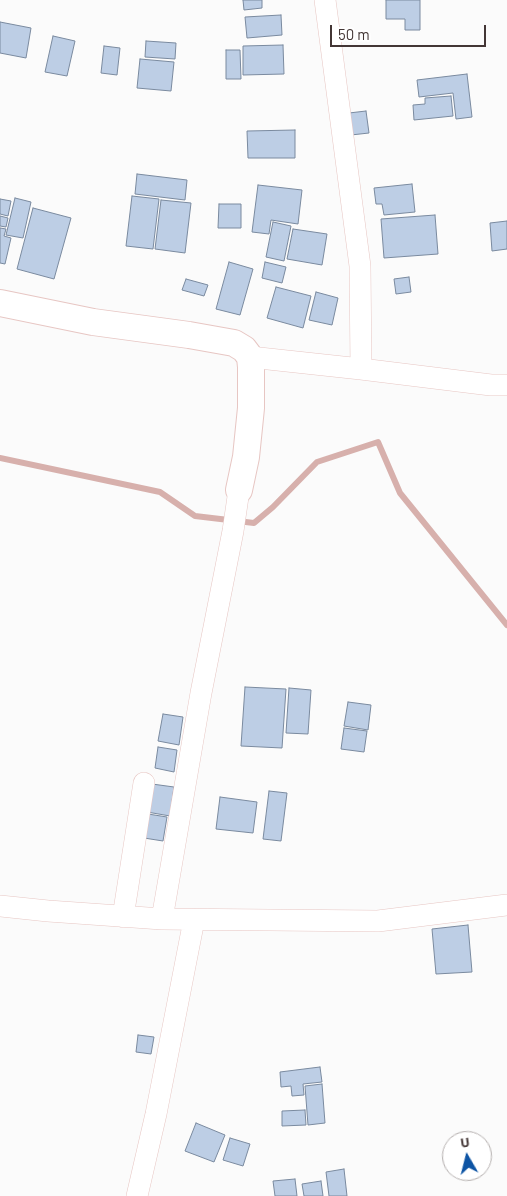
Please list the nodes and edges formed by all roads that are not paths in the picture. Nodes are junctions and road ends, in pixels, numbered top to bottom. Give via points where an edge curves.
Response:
1 (325, 0) edge
2 (0, 303) edge
3 (250, 356) junction
4 (361, 369) junction
5 (507, 385) edge
6 (240, 490) joint
7 (144, 783) dead end
8 (507, 905) edge
9 (0, 906) edge
10 (123, 917) junction
11 (162, 920) junction
12 (194, 920) junction
13 (137, 1196) edge

1 - 4 street via 360,266
2 - 3 street via 94,322 234,343
3 - 4 street
3 - 6 street via 251,408
4 - 5 street via 490,386
6 - 11 street
7 - 10 street
8 - 12 street via 378,921
9 - 10 street
10 - 11 street
11 - 12 street
12 - 13 street

